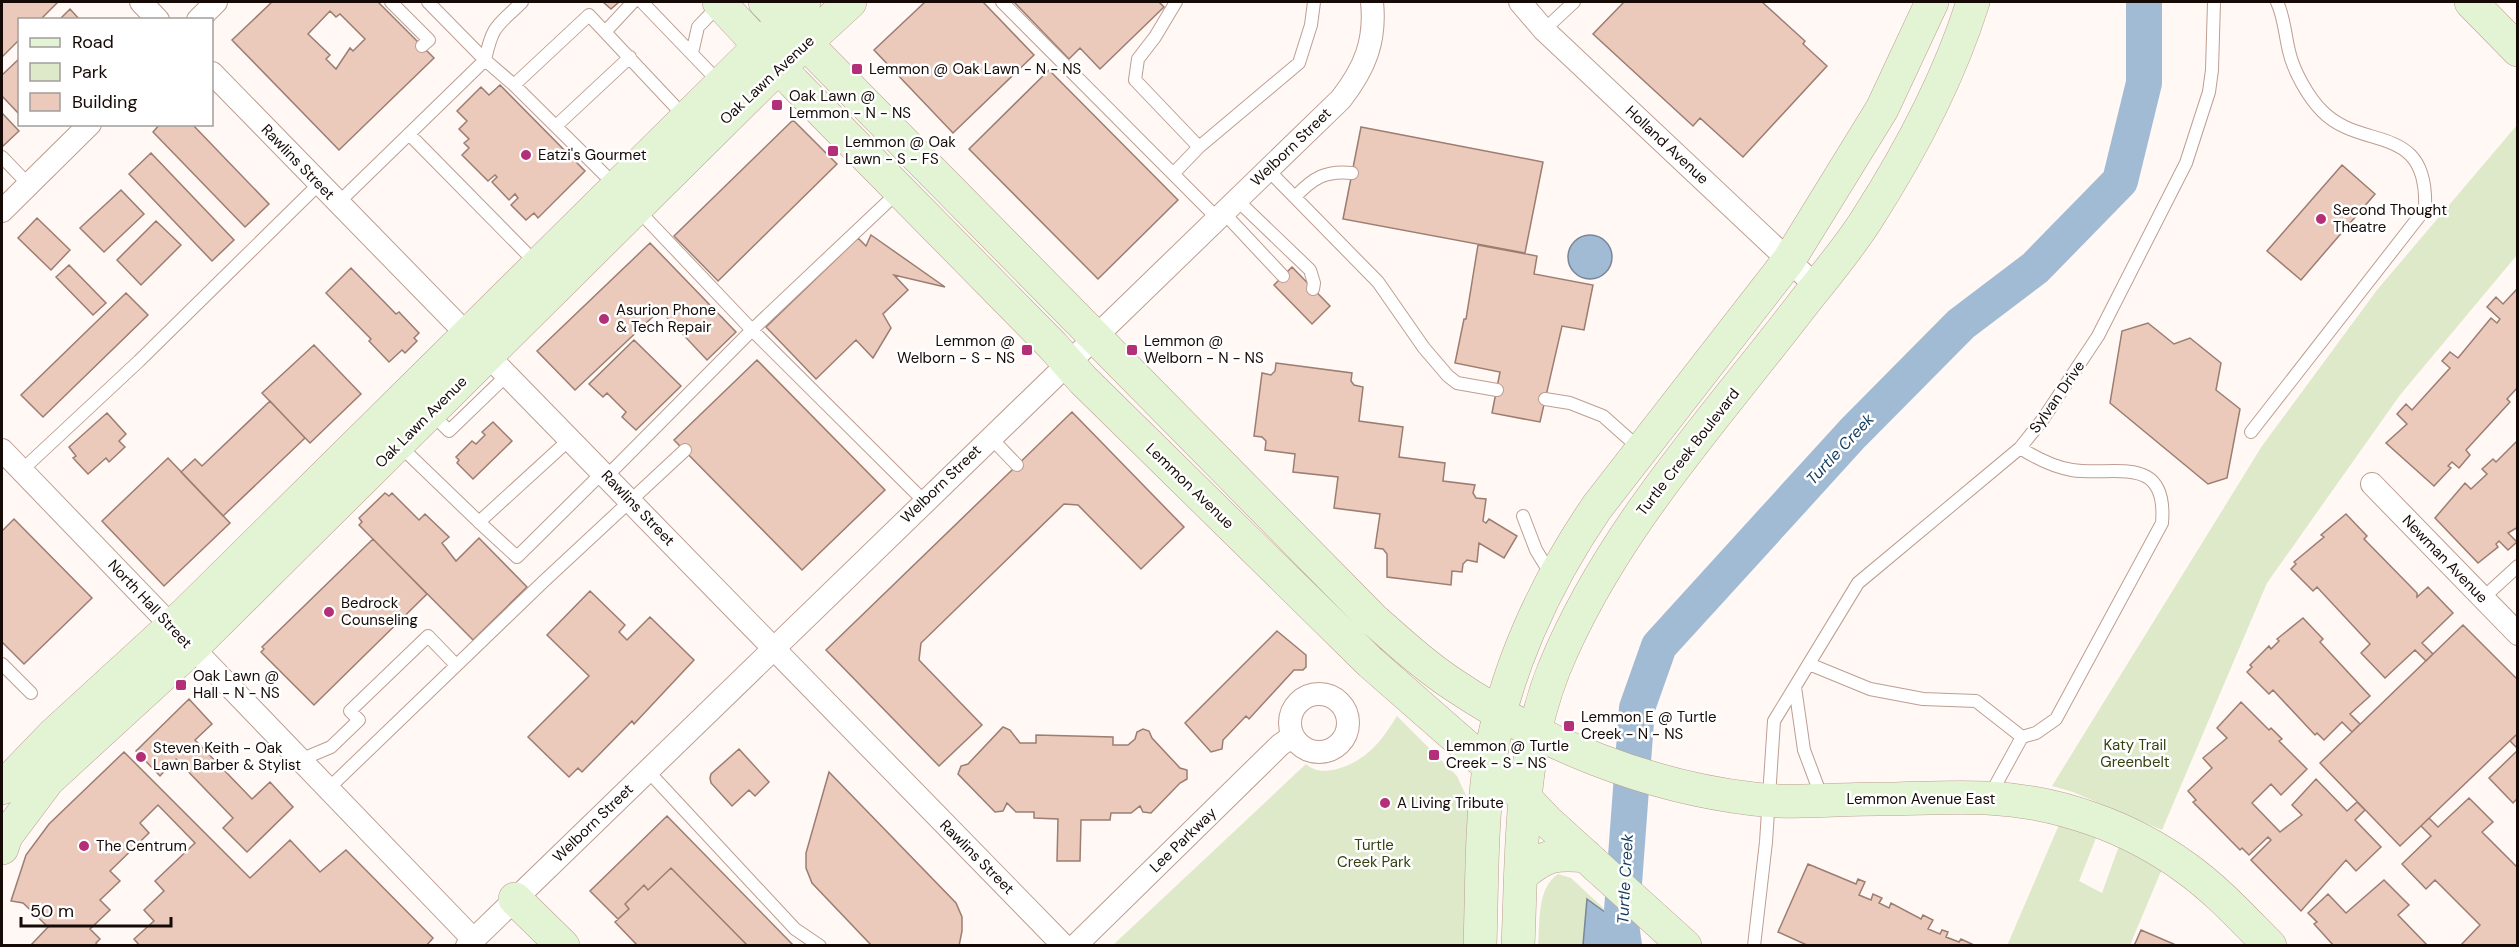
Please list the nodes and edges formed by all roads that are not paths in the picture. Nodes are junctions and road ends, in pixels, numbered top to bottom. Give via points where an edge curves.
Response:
1 (141, 2) edge
2 (216, 2) edge
3 (428, 2) edge
4 (633, 2) edge
5 (642, 2) edge
6 (850, 2) edge
7 (1002, 2) edge
8 (1176, 2) edge
9 (1314, 2) edge
10 (1372, 2) edge
11 (1520, 2) edge
12 (1574, 2) edge
13 (1932, 2) edge
14 (1973, 2) edge
15 (2214, 2) edge
16 (2277, 2) edge
17 (720, 3) edge
18 (389, 4) edge
19 (514, 4) edge
20 (2479, 4) edge
21 (790, 17) edge
22 (156, 18) edge
23 (200, 18) edge
24 (1544, 30) junction
25 (605, 32) junction
26 (422, 46) dead end
27 (2517, 50) edge
28 (692, 53) junction
29 (770, 56) junction
30 (630, 57) junction
31 (485, 60) junction
32 (213, 74) edge
33 (721, 84) junction
34 (514, 85) junction
35 (685, 118) junction
36 (88, 126) edge
37 (556, 126) junction
38 (410, 134) junction
39 (1199, 147) junction
40 (2, 157) edge
41 (1268, 170) junction
42 (1352, 173) dead end
43 (1173, 174) junction
44 (29, 184) junction
45 (319, 184) junction
46 (899, 190) junction
47 (1296, 196) junction
48 (626, 197) junction
49 (338, 203) junction
50 (1225, 210) junction
51 (2, 211) edge
52 (1789, 260) junction
53 (538, 264) junction
54 (1282, 276) dead end
55 (1816, 286) junction
56 (1313, 289) dead end
57 (752, 330) junction
58 (1096, 336) junction
59 (487, 355) junction
60 (1067, 363) junction
61 (1497, 390) dead end
62 (1545, 399) dead end
63 (2251, 432) dead end
64 (990, 437) junction
65 (570, 439) junction
66 (399, 444) junction
67 (2020, 448) junction
68 (1640, 449) junction
69 (2, 450) edge
70 (685, 450) dead end
71 (1017, 465) dead end
72 (21, 471) junction
73 (1672, 471) junction
74 (605, 474) junction
75 (2372, 484) dead end
76 (631, 500) junction
77 (924, 501) junction
78 (1523, 516) dead end
79 (479, 522) junction
80 (2517, 566) edge
81 (1553, 577) junction
82 (2483, 598) junction
83 (2517, 634) edge
84 (183, 637) junction
85 (774, 649) junction
86 (2, 664) edge
87 (1809, 664) junction
88 (456, 665) junction
89 (1796, 687) junction
90 (32, 693) dead end
91 (1501, 713) junction
92 (1537, 733) junction
93 (1293, 736) dead end
94 (2022, 737) junction
95 (300, 760) junction
96 (1489, 766) junction
97 (647, 770) junction
98 (2, 788) edge
99 (328, 789) junction
100 (1524, 796) junction
101 (1989, 798) junction
102 (1762, 800) junction
103 (1822, 800) junction
104 (2, 848) edge
105 (1573, 849) junction
106 (1521, 876) junction
107 (515, 899) junction
108 (470, 942) edge
109 (563, 945) edge
110 (820, 945) edge
111 (1064, 945) edge
112 (1075, 945) edge
113 (1480, 945) edge
114 (1518, 945) edge
115 (1685, 945) edge
116 (1754, 945) edge
117 (2270, 945) edge

1 - 22 street
2 - 23 street
3 - 31 lane
4 - 25 lane
5 - 28 lane
6 - 21 main road, Oak Lawn Avenue
7 - 43 lane
8 - 39 lane via 1138,59 1135,80
9 - 39 lane via 1299,63
10 - 41 street, Welborn Street via 1372,39 1358,78
11 - 24 street, Holland Avenue
12 - 24 lane
13 - 52 main road via 1882,109
14 - 55 main road, Turtle Creek Boulevard via 1917,133 1866,220
15 - 67 lane, Sylvan Drive via 2209,92 2186,163 2098,336
16 - 63 lane via 2289,54 2323,112 2343,125 2401,147 2416,161 2426,187 2425,209
17 - 28 lane via 698,27
17 - 29 main road, Lemmon Avenue
18 - 26 lane via 429,40
19 - 31 lane via 491,36
20 - 27 main road
21 - 29 main road, Oak Lawn Avenue
21 - 58 main road
24 - 52 street, Holland Avenue
25 - 30 lane
25 - 34 lane via 589,15
28 - 33 lane
29 - 33 main road, Oak Lawn Avenue
29 - 46 main road, Lemmon Avenue
29 - 48 main road, Oak Lawn Avenue
30 - 35 lane
30 - 37 lane
31 - 34 lane
31 - 38 lane
32 - 45 street, Rawlins Street
33 - 35 main road, Oak Lawn Avenue
34 - 37 lane
35 - 48 main road, Oak Lawn Avenue
36 - 44 street
37 - 48 lane
38 - 49 lane
38 - 53 lane
39 - 43 lane
40 - 44 lane
41 - 47 lane
41 - 50 street, Welborn Street
42 - 47 lane via 1323,174
43 - 50 lane
44 - 51 street
45 - 49 street, Rawlins Street
45 - 72 lane
46 - 57 lane
46 - 60 main road, Lemmon Avenue
47 - 61 lane via 1378,282 1448,376 1457,383
48 - 53 main road, Oak Lawn Avenue
48 - 57 lane
48 - 59 main road, Oak Lawn Avenue
49 - 59 street, Rawlins Street
50 - 54 lane
50 - 56 lane via 1310,270
50 - 58 street, Welborn Street
52 - 55 street, Holland Avenue
52 - 68 main road
53 - 59 main road, Oak Lawn Avenue
55 - 73 main road, Turtle Creek Boulevard
57 - 74 lane
57 - 77 lane
58 - 60 street, Welborn Street
58 - 91 main road via 1373,619 1454,685
59 - 65 street, Rawlins Street
59 - 66 main road, Oak Lawn Avenue
59 - 84 main road, Oak Lawn Avenue
60 - 64 street, Welborn Street
60 - 96 main road, Lemmon Avenue via 1371,663
62 - 68 lane via 1570,403 1603,416
64 - 71 lane
64 - 77 street, Welborn Street
65 - 74 street, Rawlins Street
65 - 79 lane
66 - 79 lane
66 - 84 main road, Oak Lawn Avenue
67 - 87 lane via 1858,583
67 - 94 lane, Sylvan Drive via 2050,464 2072,470 2128,470 2141,474 2156,489 2163,509 2162,523 2056,719 2036,733
68 - 73 main road
68 - 81 main road
69 - 72 street, North Hall Street
70 - 76 lane
72 - 84 street, North Hall Street
73 - 92 main road, Turtle Creek Boulevard via 1617,547 1584,607 1554,669
74 - 76 street, Rawlins Street
74 - 79 lane via 517,557
75 - 82 street, Newman Avenue
76 - 85 street, Rawlins Street
76 - 88 lane
77 - 85 street, Welborn Street
78 - 81 lane via 1536,550
80 - 82 lane
81 - 91 main road
82 - 83 street, Newman Avenue
84 - 95 street, North Hall Street
84 - 98 main road, Oak Lawn Avenue via 53,735
84 - 104 main road, Oak Lawn Avenue via 48,780 6,836
85 - 97 street, Welborn Street
85 - 111 street, Rawlins Street
86 - 90 lane
87 - 89 lane
87 - 94 lane via 1870,689 1923,699 1976,701
88 - 95 lane via 428,636 350,711 359,720 335,743
88 - 99 lane
89 - 102 lane via 1774,721
89 - 103 lane via 1804,750
91 - 92 main road
91 - 96 main road
92 - 100 main road, Turtle Creek Boulevard
92 - 102 main road, Lemmon Avenue East via 1663,781
93 - 112 street, Lee Parkway
94 - 101 lane
95 - 99 street, North Hall Street
96 - 100 main road, Lemmon Avenue
96 - 113 main road
97 - 107 street, Welborn Street
97 - 110 lane via 795,929
99 - 108 street, North Hall Street
100 - 105 main road, Lemmon Avenue
100 - 106 main road, Turtle Creek Boulevard
101 - 103 main road, Lemmon Avenue East
101 - 117 main road, Lemmon Avenue East via 2071,813 2126,832 2160,850 2218,893
102 - 103 main road, Lemmon Avenue East
102 - 116 lane
105 - 106 main road via 1544,858
105 - 115 main road, Lemmon Avenue
106 - 114 main road, Turtle Creek Boulevard
107 - 108 street, Welborn Street
107 - 109 main road

